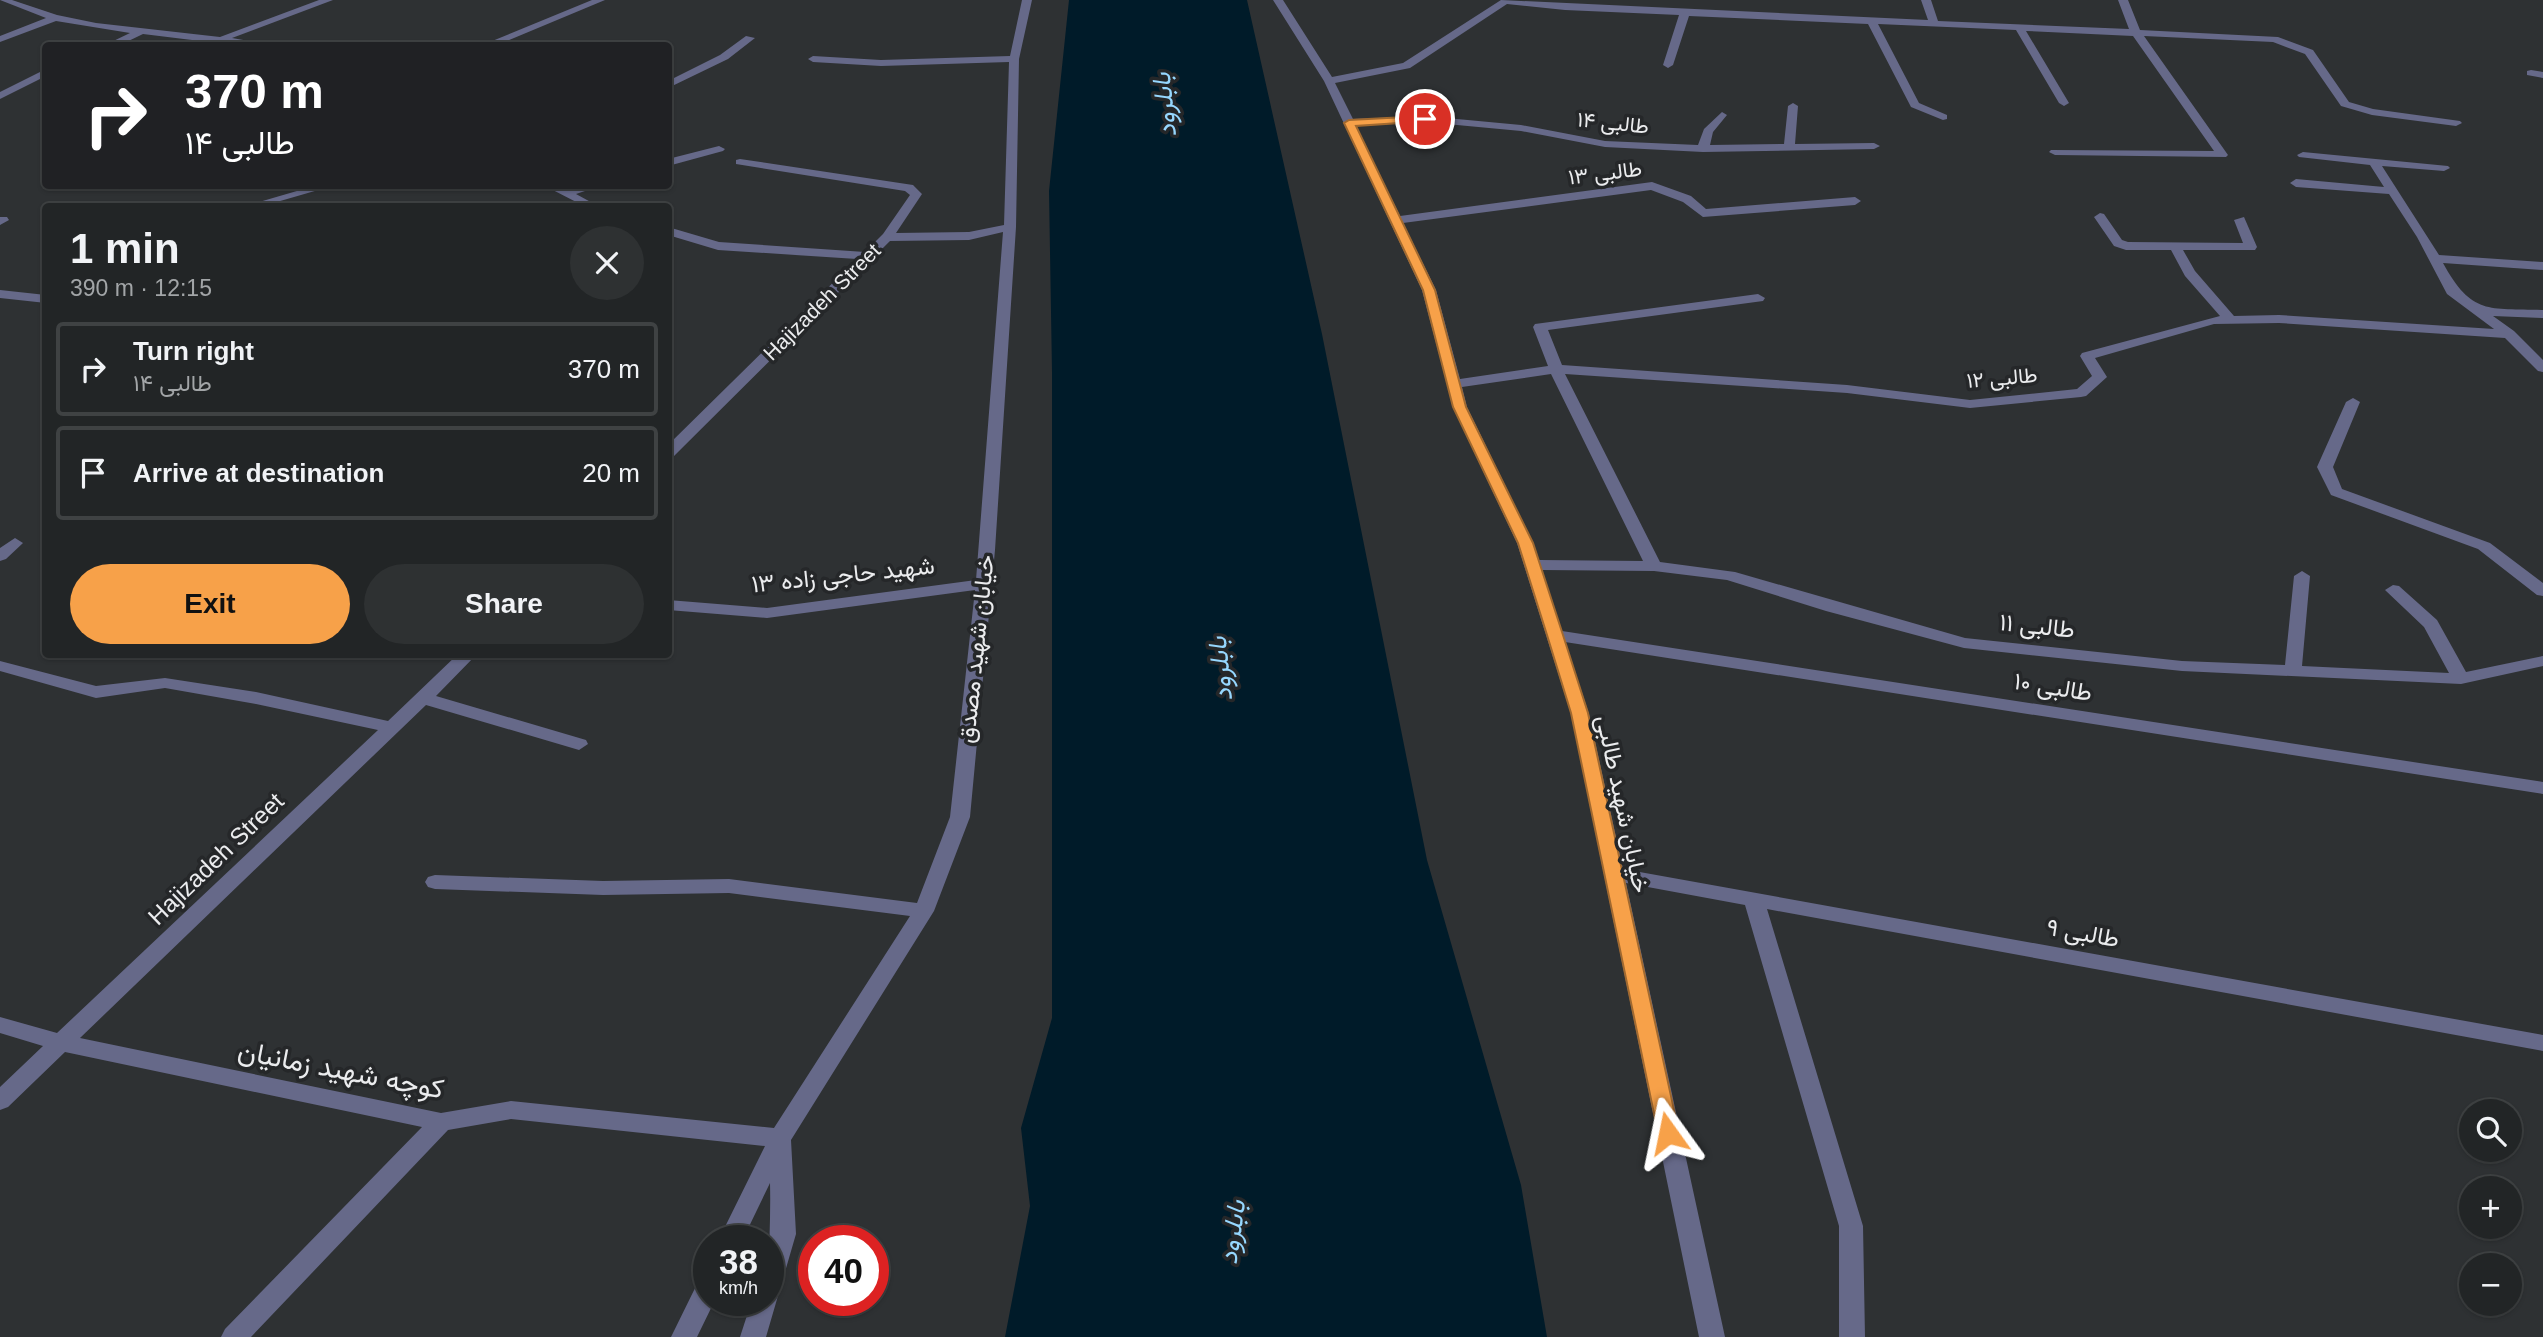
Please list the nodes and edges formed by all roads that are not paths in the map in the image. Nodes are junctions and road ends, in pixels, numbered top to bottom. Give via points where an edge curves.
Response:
1 (3, 0) edge
2 (328, 0) edge
3 (600, 0) edge
4 (1027, 0) edge
5 (1278, 0) edge
6 (1926, 0) edge
7 (2123, 0) edge
8 (1507, 1) edge
9 (1685, 12) junction
10 (55, 18) junction
11 (1871, 20) junction
12 (1934, 23) junction
13 (2019, 27) junction
14 (143, 30) junction
15 (2135, 31) junction
16 (750, 38) dead end
17 (0, 39) edge
18 (220, 39) junction
19 (117, 42) edge
20 (242, 42) edge
21 (495, 42) edge
22 (1014, 59) junction
23 (813, 60) dead end
24 (1668, 65) dead end
25 (42, 74) edge
26 (1329, 81) junction
27 (672, 84) edge
28 (0, 96) edge
29 (2064, 103) dead end
30 (1793, 106) dead end
31 (1722, 115) dead end
32 (1943, 117) dead end
33 (1349, 123) junction
34 (2456, 123) dead end
35 (1874, 146) dead end
36 (1789, 147) junction
37 (719, 149) dead end
38 (1703, 149) junction
39 (2055, 152) dead end
40 (2303, 155) dead end
41 (2374, 161) junction
42 (672, 162) edge
43 (740, 162) dead end
44 (2444, 168) dead end
45 (2296, 183) dead end
46 (315, 189) edge
47 (557, 189) edge
48 (579, 189) edge
49 (2391, 191) junction
50 (565, 193) junction
51 (1854, 201) dead end
52 (262, 203) edge
53 (586, 203) edge
54 (2100, 217) dead end
55 (1395, 220) junction
56 (2240, 220) dead end
57 (1010, 227) junction
58 (672, 232) edge
59 (887, 237) junction
60 (2175, 247) junction
61 (867, 256) junction
62 (2435, 259) junction
63 (2543, 266) edge
64 (0, 295) edge
65 (1758, 298) dead end
66 (42, 299) edge
67 (2478, 311) junction
68 (2543, 314) edge
69 (2231, 320) junction
70 (2509, 334) junction
71 (2543, 368) edge
72 (1556, 369) junction
73 (1454, 384) junction
74 (2353, 402) dead end
75 (672, 450) edge
76 (15, 543) dead end
77 (0, 556) edge
78 (1532, 565) junction
79 (1654, 566) junction
80 (2302, 576) dead end
81 (982, 584) junction
82 (2393, 590) dead end
83 (2543, 591) edge
84 (672, 605) edge
85 (1555, 635) junction
86 (464, 658) edge
87 (2543, 661) edge
88 (0, 666) edge
89 (2293, 670) junction
90 (2461, 679) junction
91 (424, 698) junction
92 (393, 728) junction
93 (579, 744) dead end
94 (2543, 788) edge
95 (1613, 874) junction
96 (435, 882) dead end
97 (1754, 900) junction
98 (924, 911) junction
99 (0, 1025) edge
100 (61, 1043) junction
101 (2543, 1043) edge
102 (0, 1101) edge
103 (441, 1122) junction
104 (780, 1138) junction
105 (738, 1225) edge
106 (784, 1225) edge
107 (694, 1316) edge
108 (760, 1316) edge
109 (234, 1337) edge
110 (684, 1337) edge
111 (753, 1337) edge
112 (1712, 1337) edge
113 (1852, 1337) edge

1 - 10 street
2 - 18 street
3 - 21 street
4 - 22 street, خیابان شهید مصدق
5 - 26 street, خیابان شهید طالبی
6 - 12 street
7 - 15 street
8 - 9 street
8 - 26 street via 1406,66
9 - 11 street
9 - 24 street
10 - 14 street
10 - 17 street
11 - 12 street
11 - 32 street via 1915,105
12 - 13 street
13 - 15 street
13 - 29 street
14 - 18 street
14 - 19 street
15 - 34 street via 2274,39 2309,52 2346,104
15 - 39 street via 2222,155
16 - 27 street
18 - 20 street
22 - 23 street
22 - 57 street, خیابان شهید مصدق
25 - 28 street
26 - 33 street, خیابان شهید طالبی
30 - 36 street
31 - 38 street via 1708,131
33 - 38 street, طالبی ۱۴ via 1425,119 1521,128 1605,144
33 - 55 street, خیابان شهید طالبی
35 - 36 street, طالبی ۱۴
36 - 38 street, طالبی ۱۴
37 - 42 street
40 - 41 street
41 - 44 street
41 - 49 street
43 - 59 street via 909,188 916,194
45 - 49 street
46 - 52 street
47 - 50 street
48 - 50 street
49 - 62 street
50 - 53 street
51 - 55 street, طالبی ۱۳ via 1703,213 1687,199 1652,186
54 - 60 street via 2118,243
55 - 73 street, خیابان شهید طالبی via 1429,290
56 - 60 street via 2251,247
57 - 59 street, Hajizadeh Street via 969,236
57 - 81 street, خیابان شهید مصدق
58 - 61 street via 718,246
59 - 61 street, Hajizadeh Street
60 - 69 street via 2190,274
61 - 75 street, Hajizadeh Street
62 - 63 street
62 - 67 street via 2452,290
64 - 66 street
65 - 72 street via 1540,327
67 - 68 street
67 - 70 street
69 - 70 street, طالبی ۱۲
69 - 72 street, طالبی ۱۲ via 2213,320 2087,356 2100,377 2081,393 1970,404 1847,389
70 - 71 street
72 - 73 street, طالبی ۱۲
72 - 79 street
73 - 78 street, خیابان شهید طالبی via 1460,407
74 - 83 street via 2325,467 2336,492 2484,546
76 - 77 street
78 - 79 street, طالبی ۱۱
78 - 85 street, خیابان شهید طالبی
79 - 89 street, طالبی ۱۱ via 1729,575 1964,643 2182,666
80 - 89 street
81 - 84 street, شهید حاجی زاده ۱۳ via 767,613
81 - 98 street, خیابان شهید مصدق via 960,817
82 - 90 street via 2431,624
85 - 94 street, طالبی ۱۰
85 - 95 street, خیابان شهید طالبی via 1580,713
86 - 91 street, Hajizadeh Street
87 - 90 street, طالبی ۱۱
88 - 92 street via 96,692 165,683
89 - 90 street, طالبی ۱۱
91 - 92 street, Hajizadeh Street
91 - 93 street
92 - 100 street, Hajizadeh Street
95 - 97 street, طالبی ۹
95 - 112 street, خیابان شهید طالبی
96 - 98 street via 603,888 729,886
97 - 101 street, طالبی ۹
97 - 113 street via 1851,1226
98 - 104 street, خیابان شهید مصدق
99 - 100 street, کوچه شهید زمانیان
100 - 102 street, Hajizadeh Street
100 - 103 street, کوچه شهید زمانیان
103 - 104 street, کوچه شهید زمانیان via 511,1111
103 - 109 street
104 - 105 street, خیابان شهید مصدق
104 - 106 street
107 - 110 street
108 - 111 street

